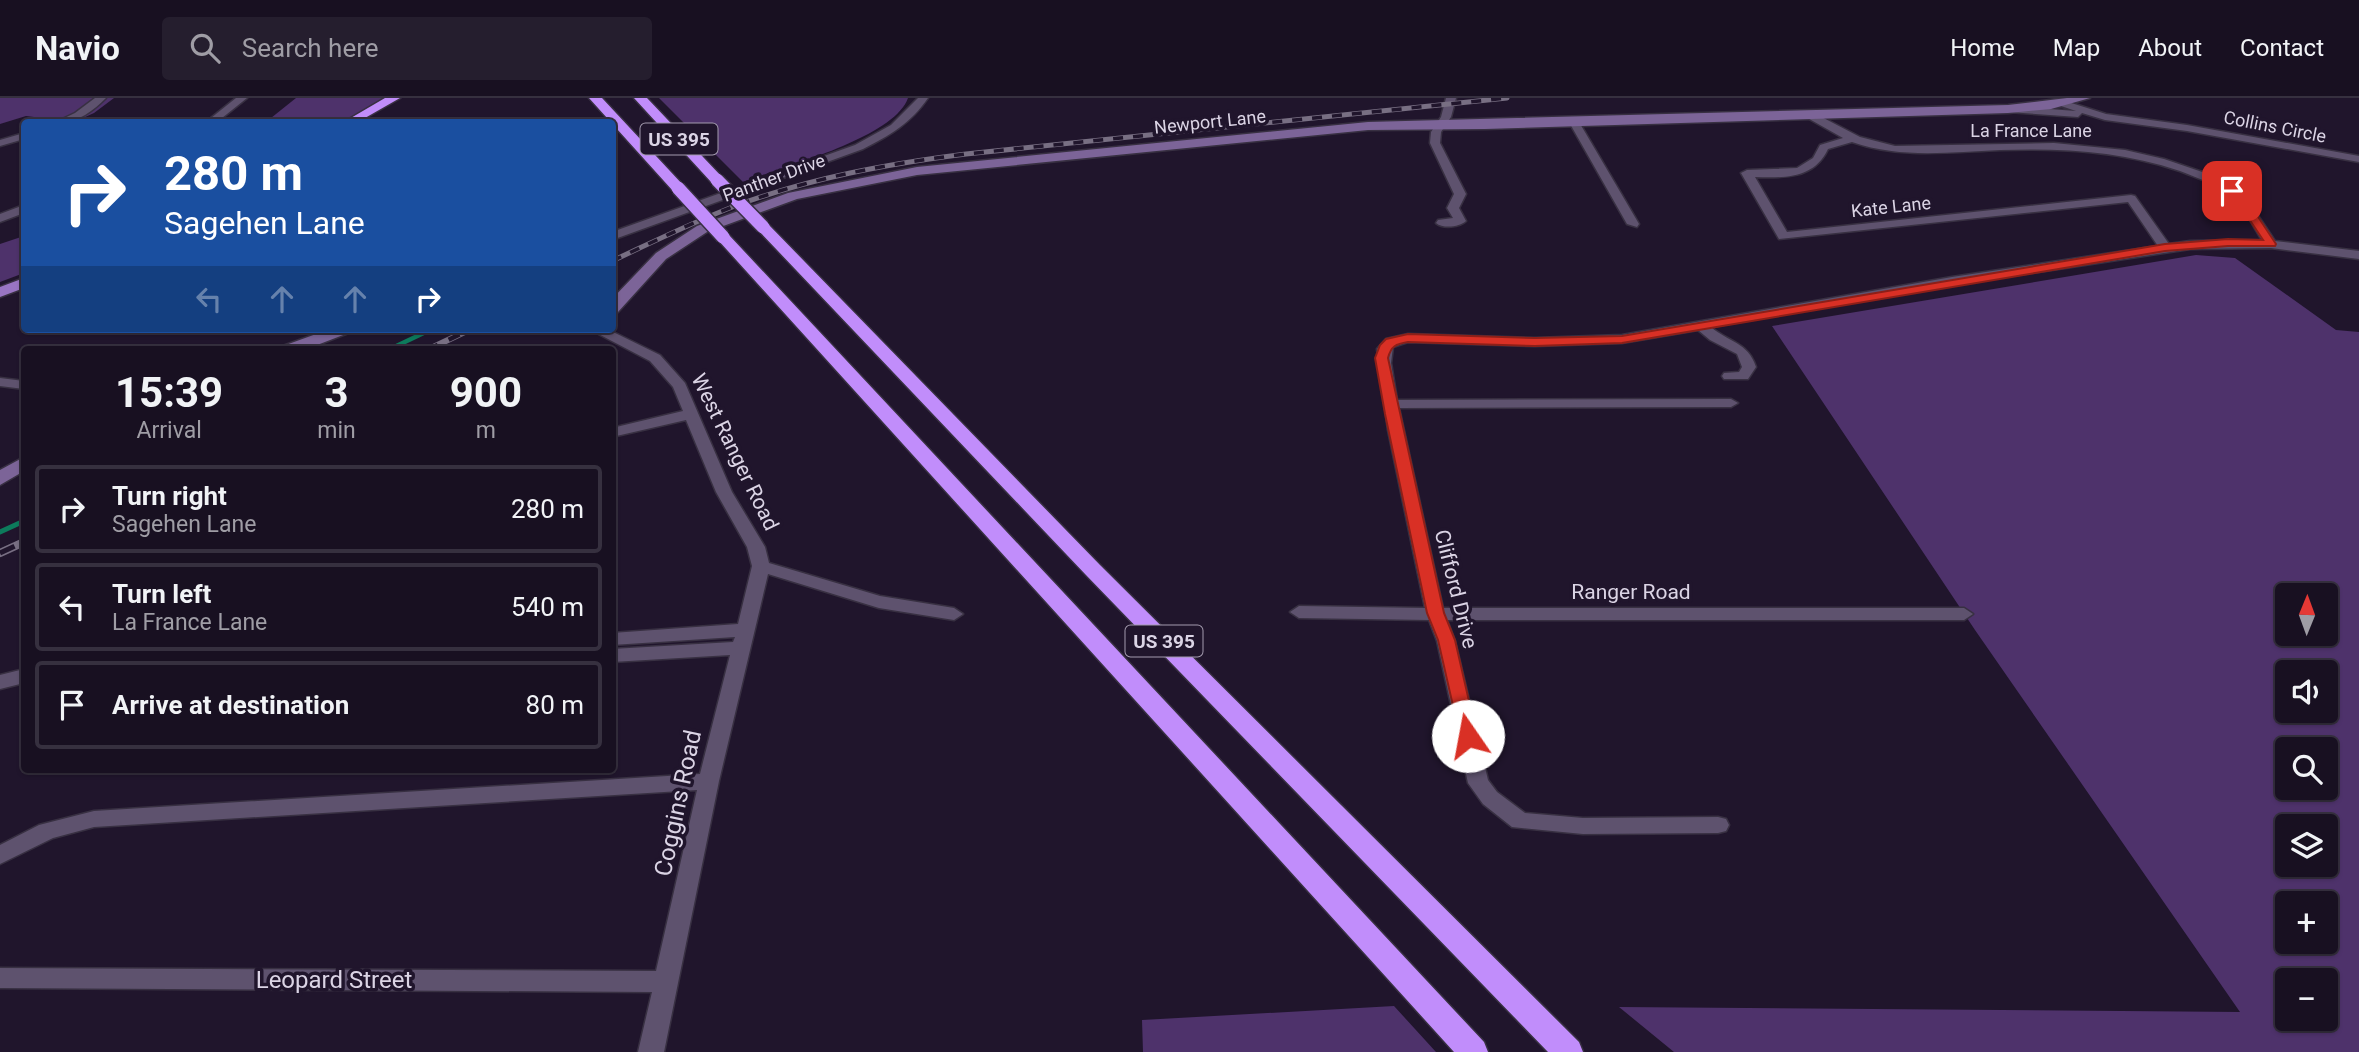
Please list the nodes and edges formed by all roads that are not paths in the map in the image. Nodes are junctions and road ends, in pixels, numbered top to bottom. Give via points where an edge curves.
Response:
1 (101, 98) edge
2 (242, 98) edge
3 (394, 98) edge
4 (595, 98) edge
5 (640, 98) edge
6 (923, 98) edge
7 (1451, 98) edge
8 (2084, 98) edge
9 (2062, 103) junction
10 (2008, 109) junction
11 (1808, 114) junction
12 (2105, 117) junction
13 (69, 119) edge
14 (215, 119) edge
15 (356, 119) edge
16 (614, 119) edge
17 (616, 121) edge
18 (1574, 122) junction
19 (1442, 125) junction
20 (21, 137) edge
21 (1850, 139) junction
22 (0, 143) edge
23 (2359, 159) edge
24 (21, 210) edge
25 (0, 218) edge
26 (1442, 223) dead end
27 (1633, 224) dead end
28 (616, 235) edge
29 (2271, 244) junction
30 (2165, 247) junction
31 (2359, 255) edge
32 (21, 284) edge
33 (0, 292) edge
34 (616, 305) edge
35 (1702, 326) junction
36 (334, 333) edge
37 (606, 333) edge
38 (300, 346) edge
39 (1729, 376) dead end
40 (0, 382) edge
41 (21, 385) edge
42 (1731, 403) dead end
43 (1391, 404) junction
44 (691, 414) junction
45 (620, 431) edge
46 (21, 465) edge
47 (0, 480) edge
48 (761, 566) junction
49 (1298, 611) dead end
50 (1435, 613) junction
51 (954, 614) dead end
52 (1964, 614) dead end
53 (616, 639) edge
54 (743, 639) junction
55 (616, 655) edge
56 (21, 677) edge
57 (0, 682) edge
58 (709, 781) junction
59 (1718, 825) dead end
60 (0, 855) edge
61 (0, 978) edge
62 (667, 982) junction
63 (651, 1052) edge
64 (1473, 1052) edge
65 (1568, 1052) edge

1 - 13 street
2 - 14 street
3 - 15 highway
4 - 16 highway, US 395, bridge
5 - 65 highway, US 395, bridge via 1117,594
6 - 28 street, Panther Drive via 896,127 859,147
7 - 19 street
8 - 9 street, Newport Lane
9 - 10 street, Newport Lane
9 - 12 street, Collins Circle
10 - 11 street, Newport Lane
10 - 12 street
11 - 18 street, Newport Lane
11 - 21 street, La France Lane
12 - 23 street, Collins Circle
17 - 64 highway, US 395, bridge
18 - 19 street, Newport Lane
18 - 27 street
19 - 26 street via 1436,132 1438,153 1460,194 1453,208 1460,221
19 - 34 street, Newport Lane via 1286,133 917,171 827,187 768,204 685,239 661,256
20 - 22 street
21 - 29 street, La France Lane via 1899,150 2065,146 2155,159 2232,191
21 - 30 street, Kate Lane via 1824,147 1807,167 1785,173 1747,173 1783,236 2131,198
24 - 25 street
29 - 30 street
29 - 31 street
30 - 35 street
32 - 33 main road
35 - 39 street via 1710,338 1734,344 1747,357 1749,367 1743,376
35 - 43 street, Clifford Drive via 1598,341 1408,338 1391,342 1382,358
36 - 38 street
37 - 44 street, West Ranger Road via 662,363 680,386
40 - 41 street
42 - 43 street
43 - 50 street, Clifford Drive
44 - 45 street
44 - 48 street, West Ranger Road
46 - 47 street
48 - 51 street, West Ranger Road via 879,602
48 - 54 street, Coggins Road
49 - 50 street, Ranger Road
50 - 52 street, Ranger Road
50 - 59 street, Clifford Drive via 1446,640 1478,783 1507,813 1520,821 1583,826
53 - 54 street
54 - 55 street
54 - 58 street, Coggins Road
56 - 57 street
58 - 60 street via 94,819 47,831
58 - 62 street, Coggins Road
61 - 62 street, Leopard Street
62 - 63 street, Coggins Road

